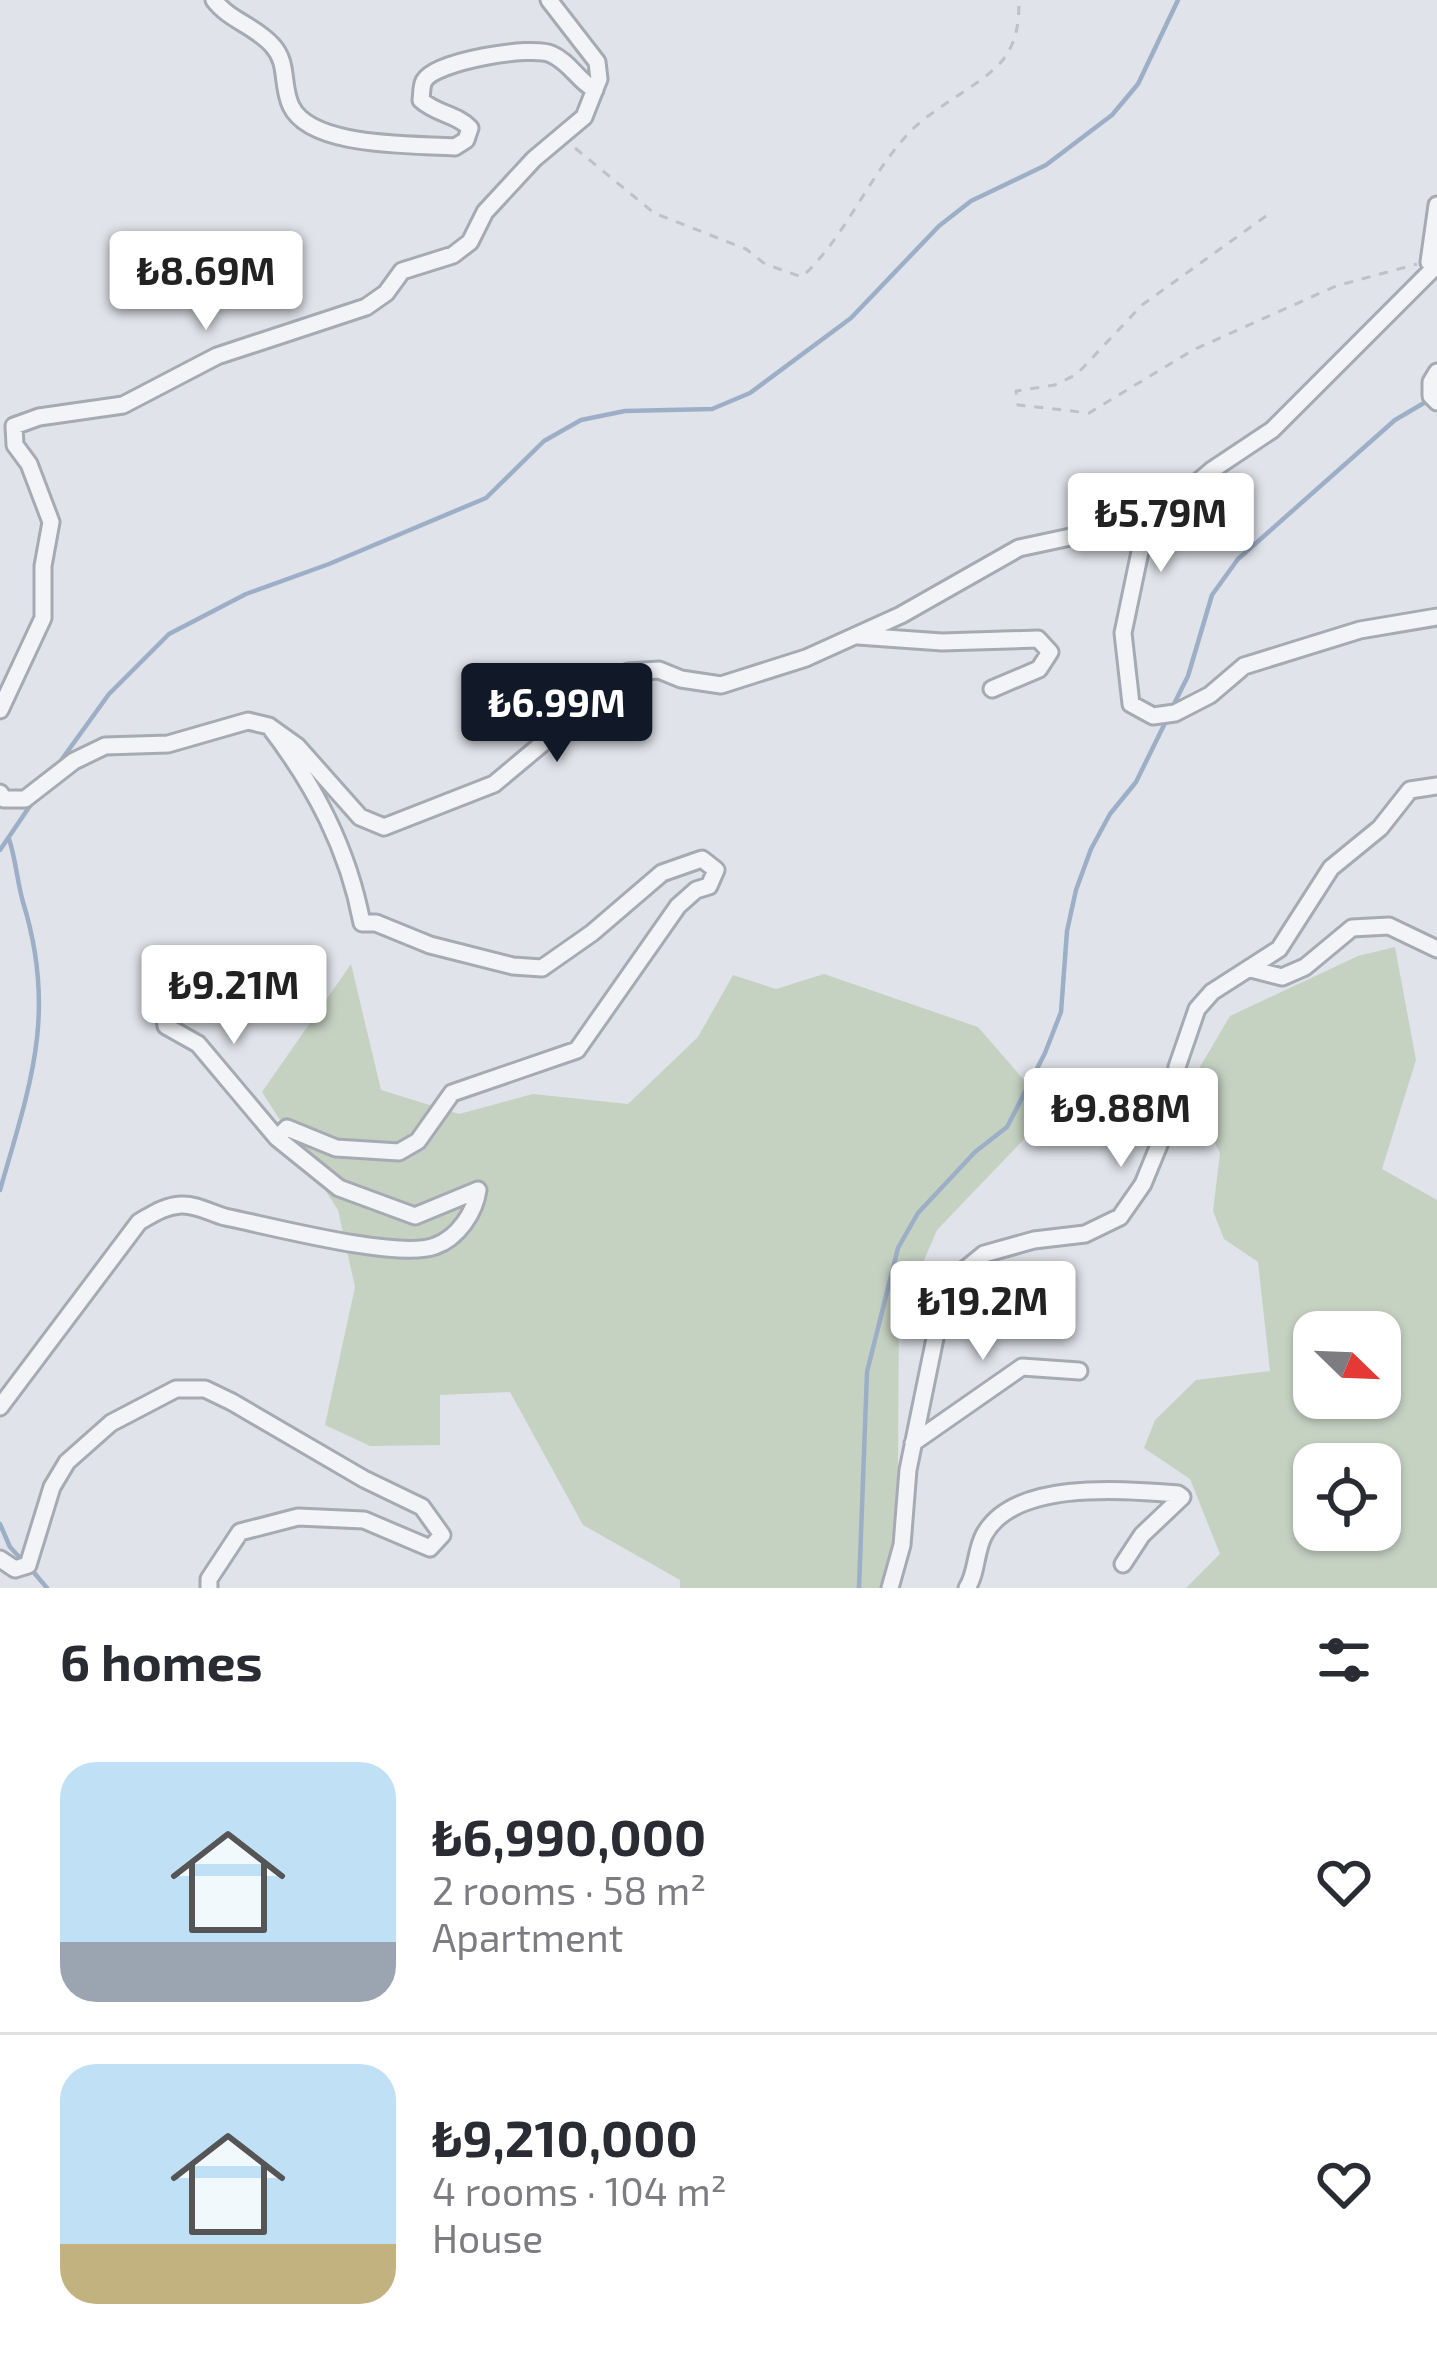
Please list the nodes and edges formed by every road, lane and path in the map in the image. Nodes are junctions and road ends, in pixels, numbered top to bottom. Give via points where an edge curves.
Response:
1 (214, 0) edge
2 (548, 0) edge
3 (1019, 0) edge
4 (595, 90) junction
5 (561, 136) junction
6 (1437, 205) edge
7 (1267, 216) dead end
8 (1434, 265) edge
9 (1437, 372) edge
10 (1437, 402) edge
11 (1159, 518) junction
12 (1437, 617) edge
13 (855, 636) junction
14 (992, 689) dead end
15 (0, 710) edge
16 (269, 726) junction
17 (1437, 786) edge
18 (0, 793) edge
19 (1437, 949) edge
20 (1251, 969) junction
21 (268, 986) dead end
22 (277, 1138) junction
23 (1079, 1371) dead end
24 (0, 1407) edge
25 (914, 1443) junction
26 (0, 1559) edge
27 (1123, 1564) dead end
28 (209, 1588) edge
29 (890, 1588) edge
30 (967, 1588) edge

1 - 4 street via 275,48 292,110 328,135 455,147 470,128 421,100 424,81 437,69 492,55 546,51
2 - 4 street via 597,62
3 - 5 path via 1019,31 1000,63 909,132 802,277 654,213
4 - 5 street via 584,117
5 - 15 street via 485,212 470,242 402,271 366,308 218,356 123,406 14,426 15,445 52,522 44,619
6 - 8 street
7 - 8 path via 1142,305 1077,374 1016,391 1018,406 1089,413 1193,350 1336,286
8 - 11 street via 1271,430
9 - 10 street
11 - 12 street via 1142,542 1124,633 1131,704 1153,716 1198,703 1244,665
11 - 13 street via 1019,548
13 - 14 street via 1038,639 1050,652 1039,669
13 - 16 street via 721,685 659,670 628,672 494,784 384,826 359,817
16 - 18 street via 248,721 168,744 105,746 25,799
16 - 22 street via 344,852 362,923 430,945 542,968 662,873 702,859 716,870 709,886 678,906 577,1050 452,1093 418,1141 399,1152 336,1148 287,1128
17 - 20 street via 1410,790 1331,868 1279,950
19 - 20 street via 1389,926 1352,928 1282,977
20 - 25 street via 1212,992 1188,1026 1168,1123 1120,1217 1085,1234 984,1254 957,1276 943,1304
21 - 22 street via 180,999 164,1013 166,1026 197,1044
22 - 24 street via 339,1188 415,1216 478,1190 476,1204 439,1246 406,1251 187,1204 164,1207 139,1222
23 - 25 street via 1022,1367
25 - 29 street
26 - 28 street via 15,1569 28,1565 67,1462 111,1423 176,1388 205,1389 232,1402 422,1508 442,1534 430,1548 364,1520 298,1517 240,1532
27 - 30 street via 1178,1494 1106,1488 1035,1499 984,1534

